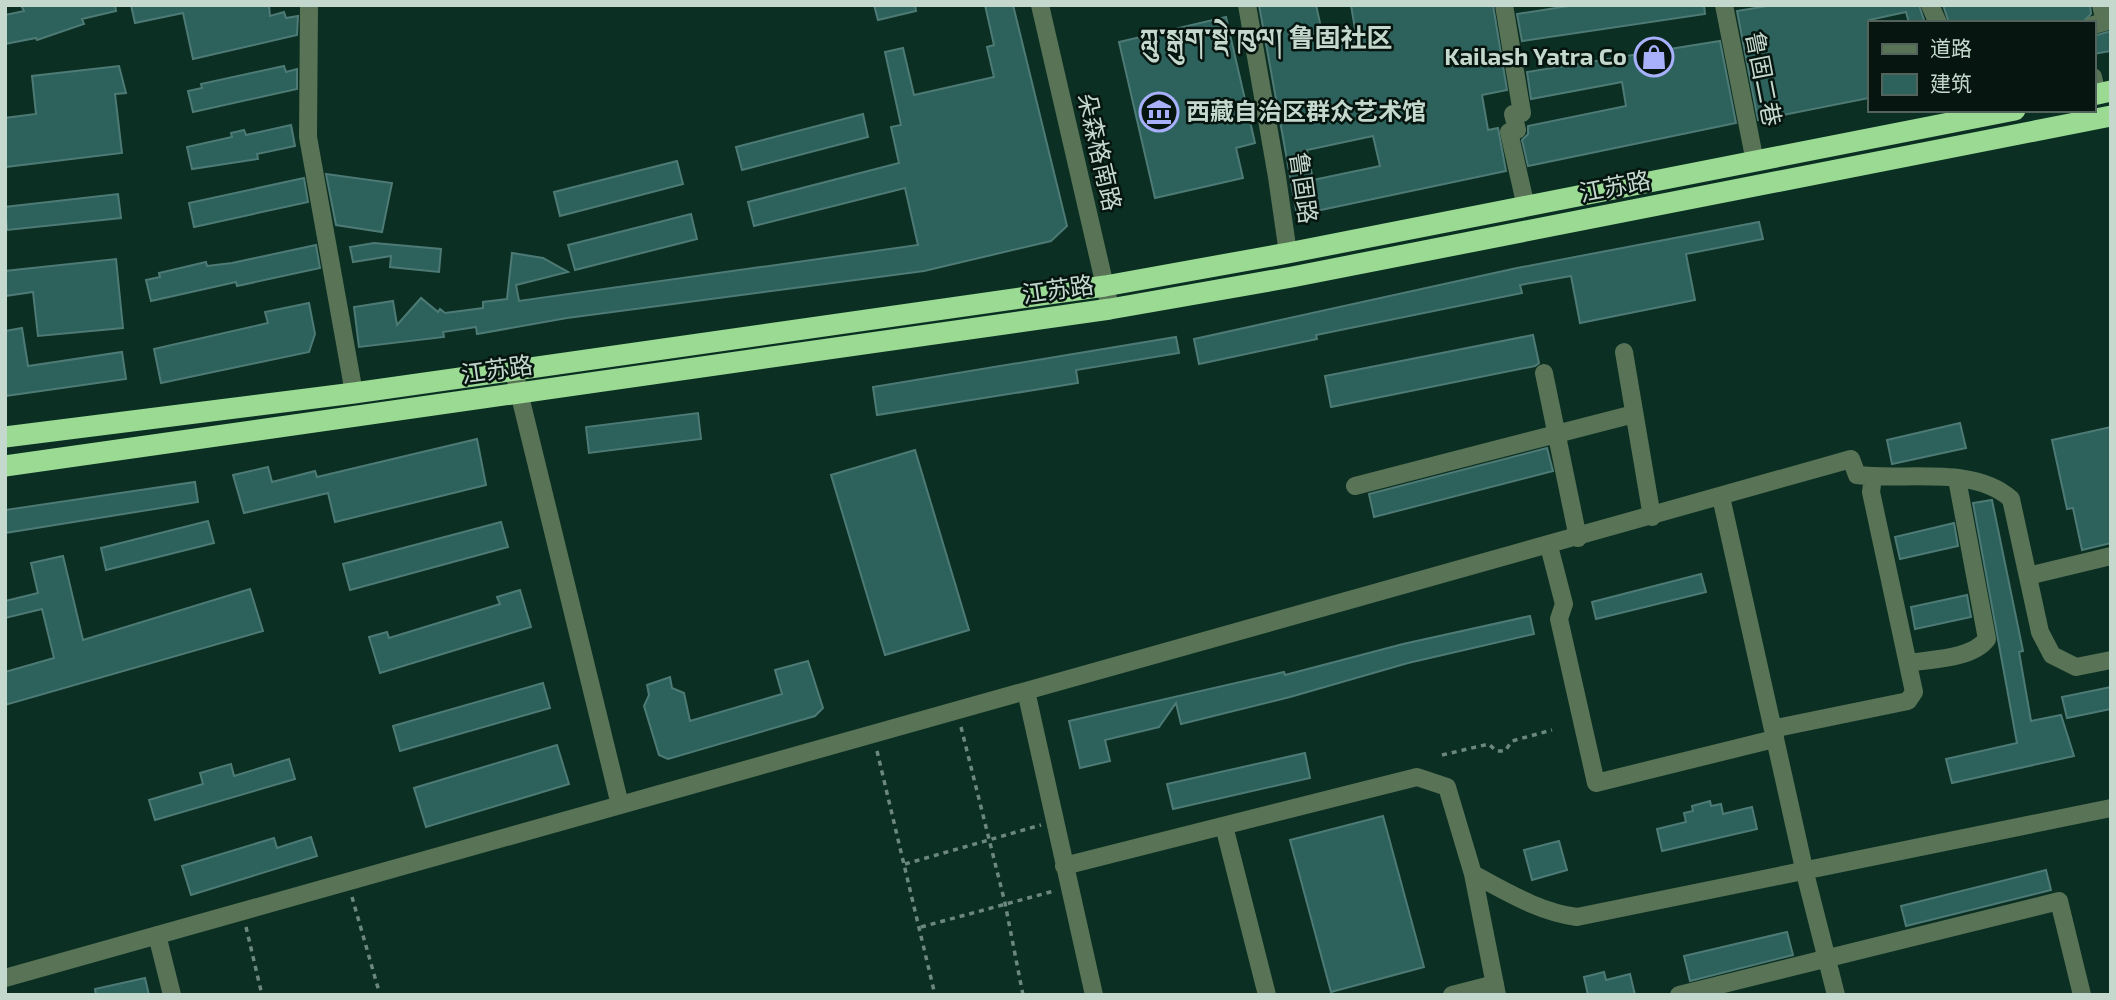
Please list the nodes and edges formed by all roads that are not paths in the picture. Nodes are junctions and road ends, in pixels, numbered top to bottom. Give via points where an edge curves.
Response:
1 (309, 5) edge
2 (1040, 5) edge
3 (1247, 5) edge
4 (1504, 5) edge
5 (1724, 5) edge
6 (1930, 5) edge
7 (2101, 5) edge
8 (1937, 21) edge
9 (2095, 24) edge
10 (1994, 112) edge
11 (1973, 114) edge
12 (2111, 116) edge
13 (1755, 162) junction
14 (1526, 207) junction
15 (1287, 254) junction
16 (1105, 286) junction
17 (1110, 309) junction
18 (1623, 352) dead end
19 (513, 370) junction
20 (1544, 373) dead end
21 (354, 393) junction
22 (519, 394) junction
23 (1634, 414) junction
24 (1556, 434) junction
25 (5, 437) edge
26 (5, 466) edge
27 (1873, 477) junction
28 (1957, 479) junction
29 (1355, 486) dead end
30 (1721, 498) junction
31 (1652, 517) junction
32 (1578, 538) junction
33 (1549, 546) junction
34 (2111, 556) edge
35 (2028, 576) junction
36 (2111, 660) edge
37 (1908, 663) junction
38 (1026, 691) junction
39 (1774, 738) junction
40 (620, 806) junction
41 (2111, 808) edge
42 (1224, 826) junction
43 (1064, 866) junction
44 (1805, 873) junction
45 (1473, 874) junction
46 (157, 935) junction
47 (1829, 958) junction
48 (5, 978) edge
49 (1496, 989) edge
50 (172, 995) edge
51 (1094, 995) edge
52 (1267, 995) edge
53 (1452, 995) edge
54 (1679, 995) edge
55 (1836, 995) edge
56 (2082, 995) edge

1 - 21 street via 309,137
2 - 16 street, 朵森格南路
3 - 15 street, 鲁固路
4 - 14 street via 1522,113 1513,114 1517,130 1509,132
5 - 13 street, 鲁固二巷
6 - 8 street
7 - 9 street via 2105,22
10 - 11 highway, 江苏路
11 - 13 highway, 江苏路
12 - 17 highway, 江苏路
13 - 14 highway, 江苏路
14 - 15 highway, 江苏路
15 - 16 highway, 江苏路
16 - 17 street, 朵森格南路
16 - 19 highway, 江苏路
17 - 22 highway, 江苏路
18 - 23 street
19 - 21 highway, 江苏路
19 - 22 street
20 - 24 street
21 - 25 highway, 江苏路
22 - 26 highway, 江苏路
22 - 40 street
23 - 24 street
23 - 31 street
24 - 29 street
24 - 32 street
27 - 28 street
27 - 30 street via 1857,475 1851,459
27 - 37 street via 1871,492
28 - 35 street via 1997,487 2011,499
28 - 37 street via 1987,639 1970,652
30 - 31 street
30 - 39 street
31 - 32 street
32 - 33 street
33 - 38 street
33 - 39 street via 1564,604 1559,620 1596,783
34 - 35 street
35 - 36 street via 2040,632 2052,655 2076,667
37 - 39 street via 1914,692 1908,701 1777,728
38 - 40 street
38 - 43 street
39 - 44 street
40 - 46 street
41 - 44 street
42 - 43 street
42 - 45 street via 1417,777 1447,787
42 - 52 street
43 - 51 street
44 - 45 street via 1577,917 1531,905
44 - 47 street
45 - 49 street
46 - 48 street
46 - 50 street
47 - 54 street
47 - 55 street
47 - 56 street via 2059,901
49 - 53 street

